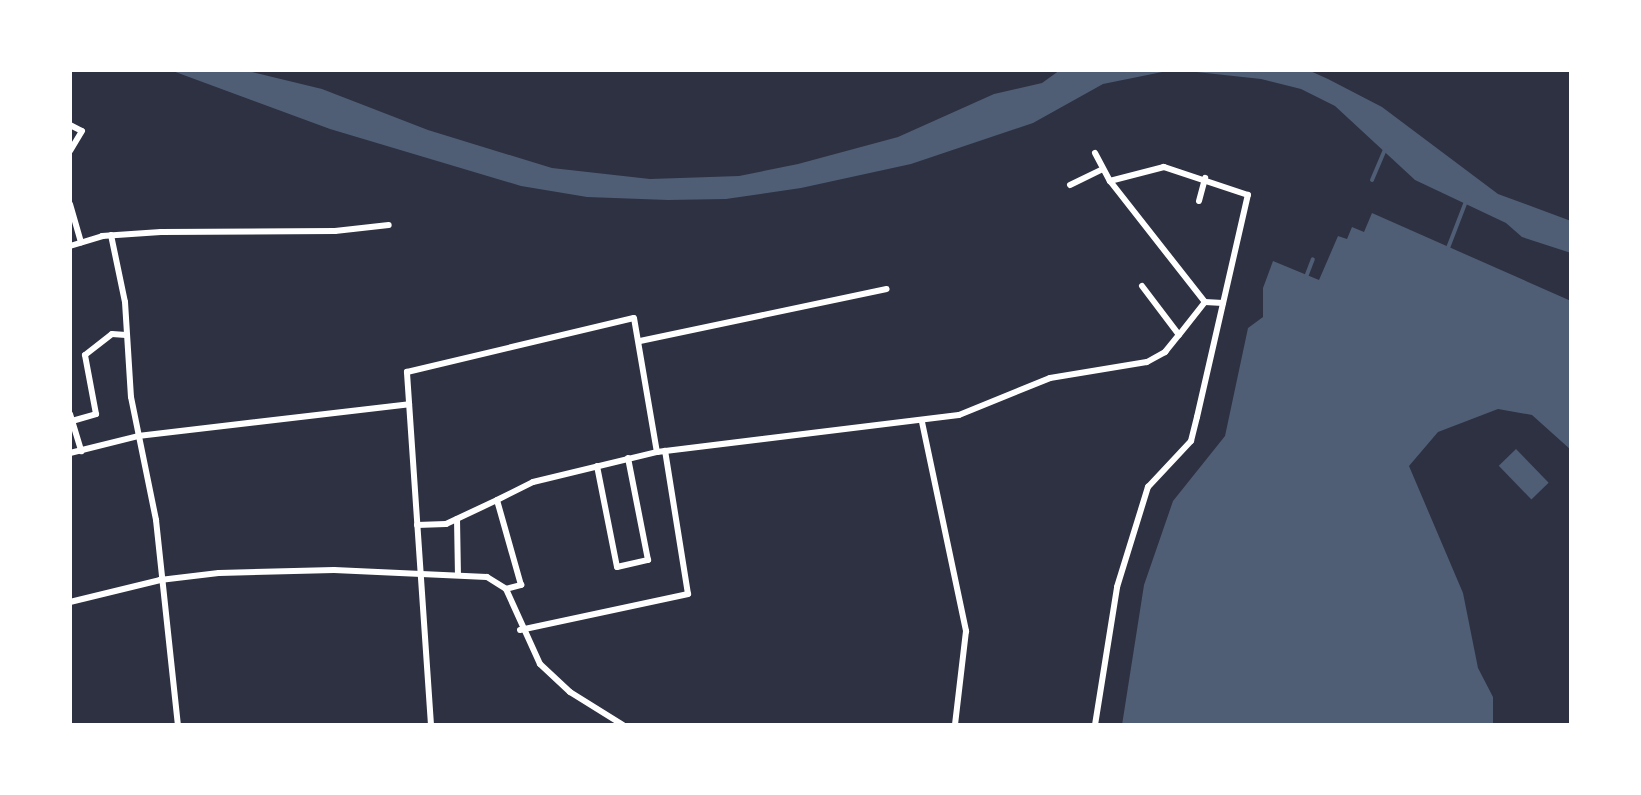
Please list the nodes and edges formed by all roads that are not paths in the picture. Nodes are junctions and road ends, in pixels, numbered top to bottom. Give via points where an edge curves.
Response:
1 (70, 125) edge
2 (70, 151) edge
3 (1095, 153) dead end
4 (1101, 170) junction
5 (1205, 178) junction
6 (1110, 181) junction
7 (1070, 185) dead end
8 (1199, 201) dead end
9 (70, 204) edge
10 (389, 225) dead end
11 (111, 235) junction
12 (81, 242) junction
13 (70, 246) edge
14 (1142, 286) dead end
15 (887, 289) dead end
16 (1205, 302) junction
17 (1223, 303) junction
18 (126, 335) junction
19 (1179, 335) junction
20 (640, 341) junction
21 (409, 404) junction
22 (71, 418) edge
23 (922, 422) junction
24 (138, 436) junction
25 (81, 451) junction
26 (661, 451) junction
27 (70, 453) edge
28 (628, 458) junction
29 (597, 466) junction
30 (497, 500) junction
31 (457, 519) junction
32 (417, 525) junction
33 (419, 574) junction
34 (458, 575) junction
35 (160, 580) junction
36 (506, 589) junction
37 (70, 602) edge
38 (520, 630) junction
39 (178, 725) edge
40 (431, 725) edge
41 (623, 725) edge
42 (955, 725) edge
43 (1095, 725) edge

1 - 2 street via 82,131
3 - 4 street
4 - 6 street
4 - 7 street
5 - 6 street via 1164,167
5 - 8 street
5 - 17 street via 1248,195
6 - 16 street
9 - 12 street
10 - 11 street via 335,231
11 - 12 street
11 - 18 street
12 - 13 street
14 - 19 street
15 - 20 street
16 - 17 street
16 - 19 street
17 - 43 street via 1191,441 1148,487 1130,542 1117,587
18 - 22 street via 112,334 85,355 96,414
18 - 24 street
19 - 23 street via 1147,362 1050,378 959,415
20 - 21 street via 634,318 407,372
20 - 26 street
21 - 24 street
21 - 32 street
22 - 25 street
23 - 26 street
23 - 42 street via 928,472 966,631
24 - 25 street
24 - 35 street via 156,520
25 - 27 street
26 - 28 street
26 - 38 street via 688,594
28 - 29 street
28 - 29 street via 648,560 617,567
29 - 30 street via 533,482
30 - 31 street
30 - 36 street via 521,585
31 - 32 street
31 - 34 street
32 - 33 street
33 - 34 street
33 - 35 street via 334,570
33 - 40 street
34 - 36 street via 497,579
35 - 37 street
35 - 39 street
36 - 38 street
38 - 41 street via 556,680

